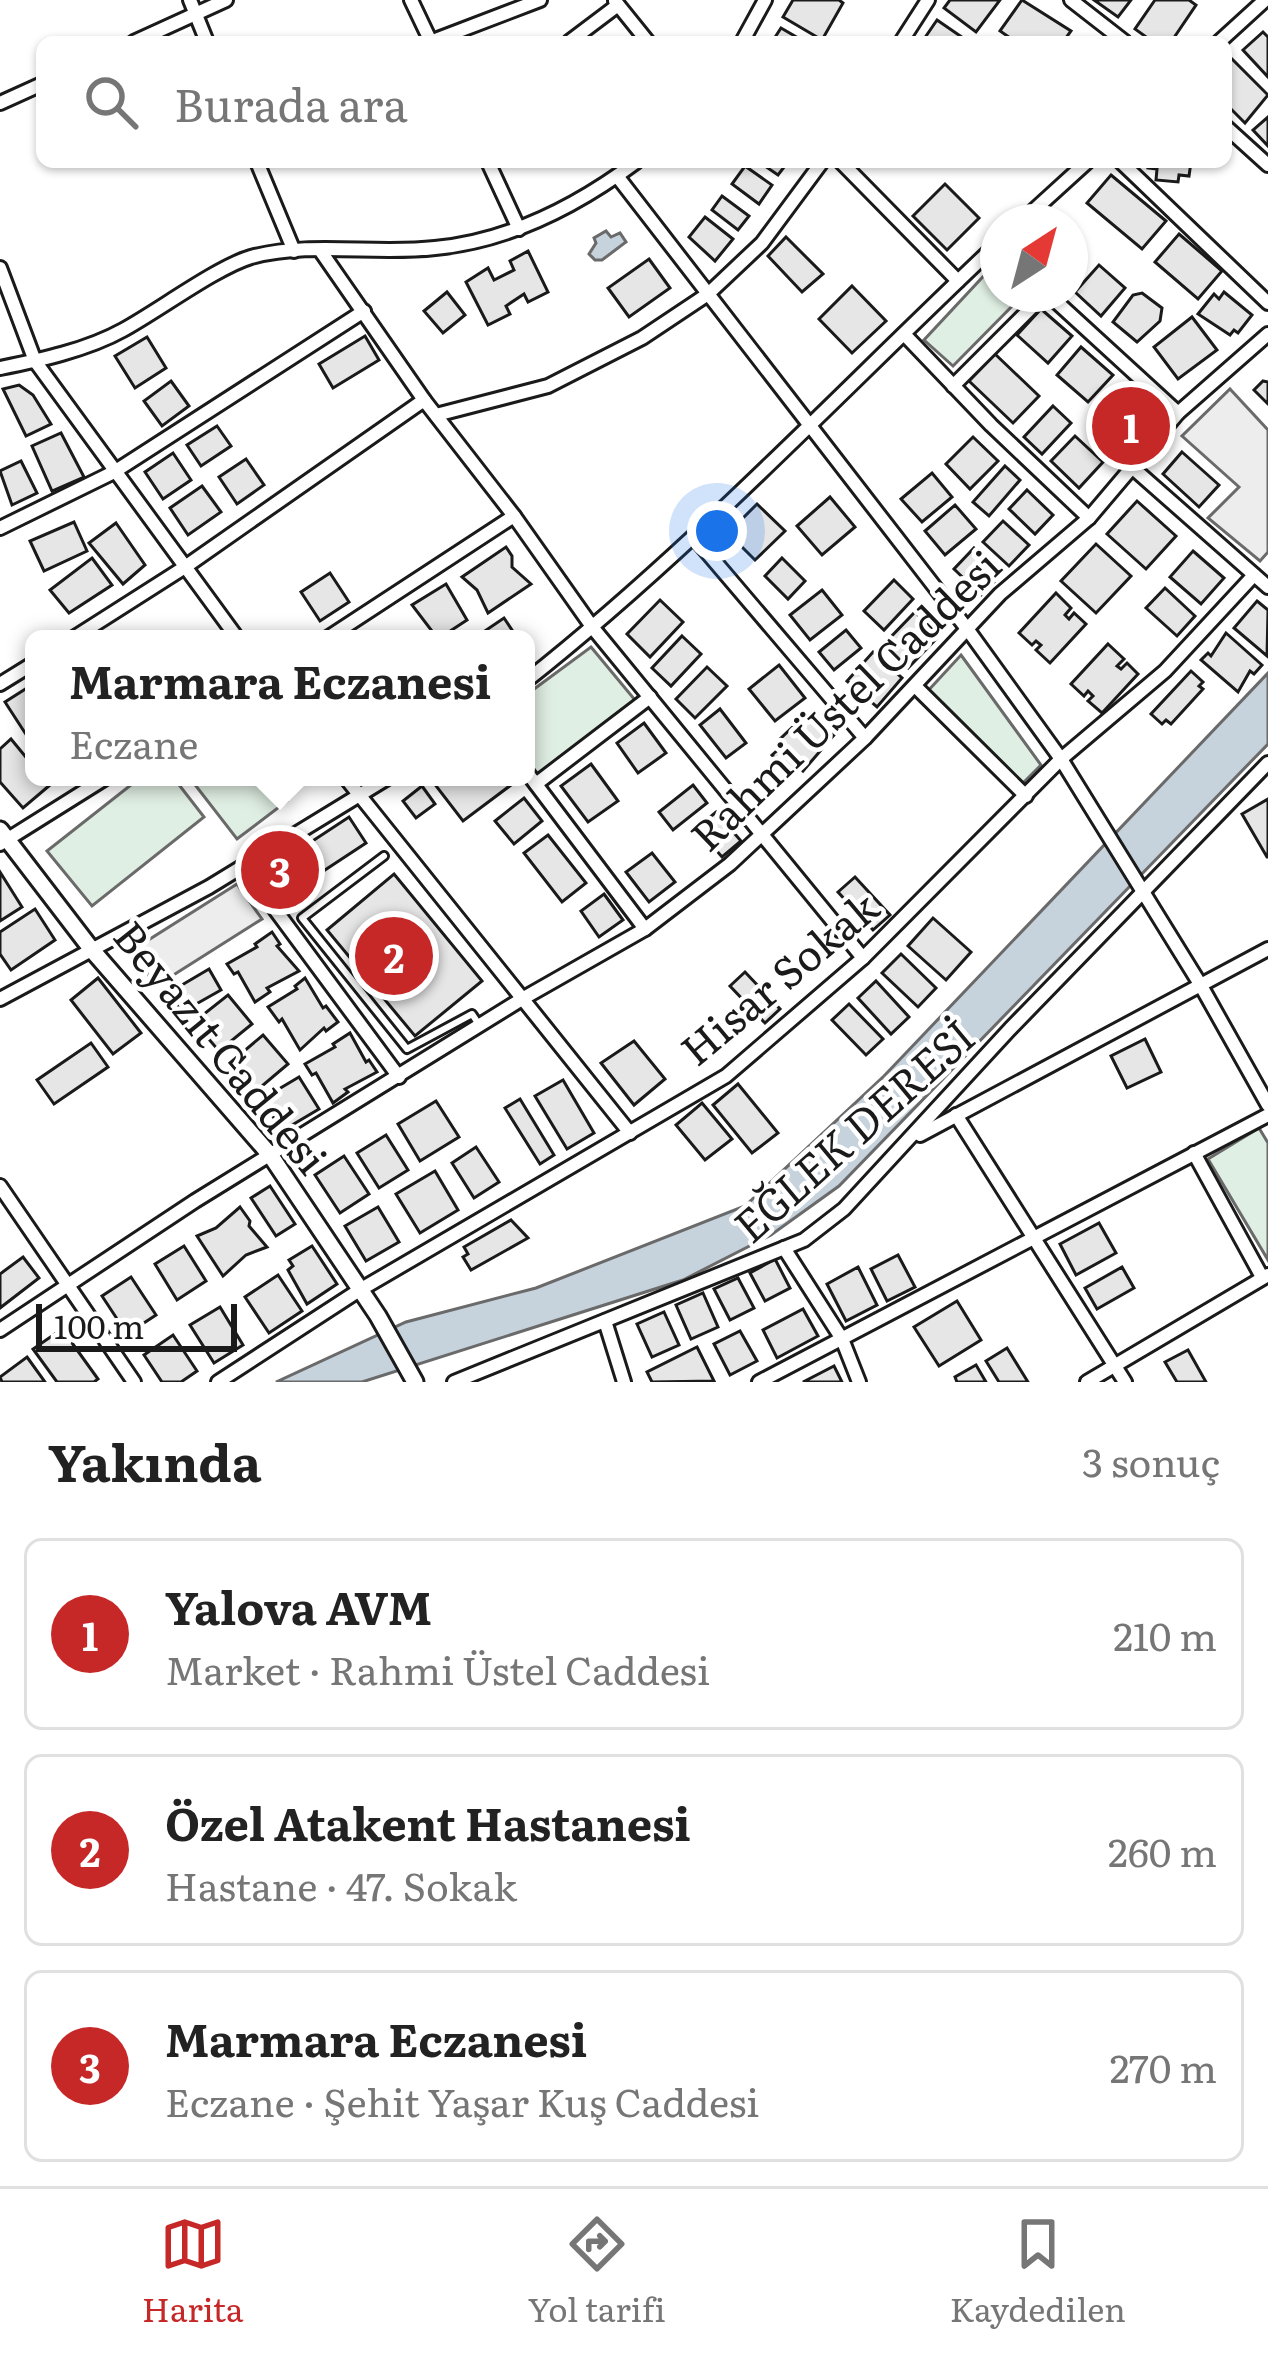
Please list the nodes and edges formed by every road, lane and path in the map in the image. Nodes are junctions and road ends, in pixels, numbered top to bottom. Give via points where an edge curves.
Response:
1 (226, 0) edge
2 (411, 0) edge
3 (541, 0) edge
4 (765, 0) edge
5 (928, 0) edge
6 (1071, 0) edge
7 (1264, 0) edge
8 (616, 3) edge
9 (193, 7) edge
10 (144, 36) edge
11 (205, 36) edge
12 (427, 36) edge
13 (446, 36) edge
14 (576, 36) edge
15 (643, 36) edge
16 (745, 36) edge
17 (905, 36) edge
18 (1117, 36) edge
19 (1225, 36) edge
20 (36, 87) edge
21 (0, 103) edge
22 (1232, 132) edge
23 (1268, 165) edge
24 (260, 168) edge
25 (491, 168) edge
26 (628, 168) edge
27 (818, 168) edge
28 (847, 168) edge
29 (1067, 168) edge
30 (1080, 168) edge
31 (1127, 168) edge
32 (1074, 173) junction
33 (617, 176) junction
34 (1040, 204) edge
35 (519, 230) junction
36 (294, 250) junction
37 (320, 250) junction
38 (980, 261) edge
39 (0, 268) edge
40 (958, 281) junction
41 (708, 294) junction
42 (1268, 303) edge
43 (364, 311) junction
44 (1028, 312) edge
45 (1066, 312) edge
46 (904, 334) junction
47 (1268, 334) edge
48 (35, 361) junction
49 (0, 368) edge
50 (953, 386) junction
51 (424, 400) junction
52 (1178, 413) junction
53 (436, 416) junction
54 (810, 423) junction
55 (1133, 468) junction
56 (115, 472) junction
57 (514, 516) junction
58 (1089, 518) junction
59 (0, 528) edge
60 (694, 537) junction
61 (185, 567) junction
62 (1254, 575) junction
63 (1268, 587) edge
64 (593, 628) junction
65 (86, 630) edge
66 (231, 630) edge
67 (340, 630) edge
68 (968, 630) junction
69 (535, 674) edge
70 (915, 686) junction
71 (650, 697) junction
72 (866, 738) junction
73 (1061, 759) junction
74 (1268, 763) edge
75 (536, 784) joint
76 (92, 786) edge
77 (352, 786) edge
78 (374, 786) edge
79 (359, 795) junction
80 (1025, 796) junction
81 (761, 836) junction
82 (3, 838) edge
83 (384, 856) dead end
84 (243, 866) junction
85 (1141, 888) junction
86 (645, 929) junction
87 (1268, 949) edge
88 (92, 950) junction
89 (863, 958) junction
90 (1200, 985) junction
91 (0, 999) edge
92 (522, 999) junction
93 (480, 1026) junction
94 (399, 1077) junction
95 (1268, 1105) edge
96 (956, 1115) junction
97 (1268, 1115) edge
98 (630, 1132) junction
99 (911, 1140) junction
100 (1194, 1153) junction
101 (271, 1156) junction
102 (0, 1186) edge
103 (1034, 1238) junction
104 (784, 1248) junction
105 (1265, 1276) edge
106 (64, 1284) junction
107 (358, 1291) junction
108 (605, 1321) junction
109 (0, 1330) edge
110 (842, 1339) junction
111 (1117, 1367) junction
112 (414, 1380) edge
113 (134, 1382) edge
114 (218, 1382) edge
115 (454, 1382) edge
116 (624, 1382) edge
117 (759, 1382) edge
118 (859, 1382) edge
119 (1087, 1382) edge
120 (1125, 1382) edge

1 - 9 street
2 - 12 street
3 - 13 street
4 - 16 street
5 - 17 street
6 - 18 street
7 - 19 street
8 - 14 street
8 - 15 street
9 - 10 street
9 - 11 street
20 - 21 street
22 - 23 street
24 - 36 street
25 - 35 street
26 - 33 street
27 - 41 street via 762,243
28 - 40 street
29 - 32 street
30 - 32 street
31 - 42 street
32 - 34 street
33 - 35 street
33 - 41 street
35 - 37 street via 436,248
36 - 37 street
36 - 48 street via 248,258 117,333
37 - 43 street
38 - 40 street
39 - 48 street
40 - 46 street
41 - 53 street via 548,386
41 - 54 street
43 - 51 street
43 - 56 street
44 - 50 street
45 - 52 street
46 - 50 street
46 - 54 street
47 - 52 street, Rahmi Üstel Caddesi
48 - 49 street
48 - 56 street
50 - 58 street
51 - 53 street
51 - 61 street
52 - 55 street, Rahmi Üstel Caddesi
53 - 57 street
54 - 60 street
54 - 68 street
55 - 58 street, Rahmi Üstel Caddesi
55 - 62 street
56 - 59 street
56 - 61 street
57 - 64 street
57 - 67 street
58 - 68 street, Rahmi Üstel Caddesi
60 - 64 street
60 - 72 street
61 - 65 street
61 - 66 street
62 - 63 street
62 - 73 street, Hisar Sokak via 1165,671
64 - 69 street
64 - 71 street
68 - 70 street, Rahmi Üstel Caddesi
68 - 73 street
70 - 72 street, Rahmi Üstel Caddesi
70 - 80 street
71 - 75 street
71 - 81 street
72 - 81 street, Rahmi Üstel Caddesi
73 - 80 street, Hisar Sokak
73 - 85 street
74 - 85 street
75 - 86 street
76 - 82 street
77 - 79 street
78 - 79 street
79 - 84 street
79 - 92 street
80 - 89 street, Hisar Sokak
81 - 86 street, Rahmi Üstel Caddesi
81 - 89 street
82 - 88 street, Beyazıt Caddesi
83 - 93 lane via 302,918 407,1049 472,1014
84 - 88 street
84 - 94 street
85 - 90 street
85 - 99 street
86 - 92 street, Rahmi Üstel Caddesi
87 - 90 street
88 - 91 street
88 - 101 street, Beyazıt Caddesi
89 - 98 street, Hisar Sokak via 725,1076
90 - 95 street
90 - 96 street
92 - 93 street, Rahmi Üstel Caddesi
92 - 98 street
93 - 94 street, Rahmi Üstel Caddesi
94 - 101 street, Rahmi Üstel Caddesi
96 - 99 street
96 - 103 street
97 - 100 street
98 - 107 street, Hisar Sokak
99 - 104 street via 844,1209
100 - 103 street
100 - 105 street
101 - 106 street, Rahmi Üstel Caddesi
101 - 107 street, Beyazıt Caddesi
102 - 106 street
103 - 110 street
103 - 111 street
104 - 108 street
104 - 110 street
105 - 111 street
106 - 109 street, Rahmi Üstel Caddesi
106 - 113 street
107 - 112 street, Beyazıt Caddesi
107 - 114 street, Hisar Sokak
108 - 115 street
108 - 116 street
110 - 117 street
110 - 118 street
111 - 119 street
111 - 120 street

